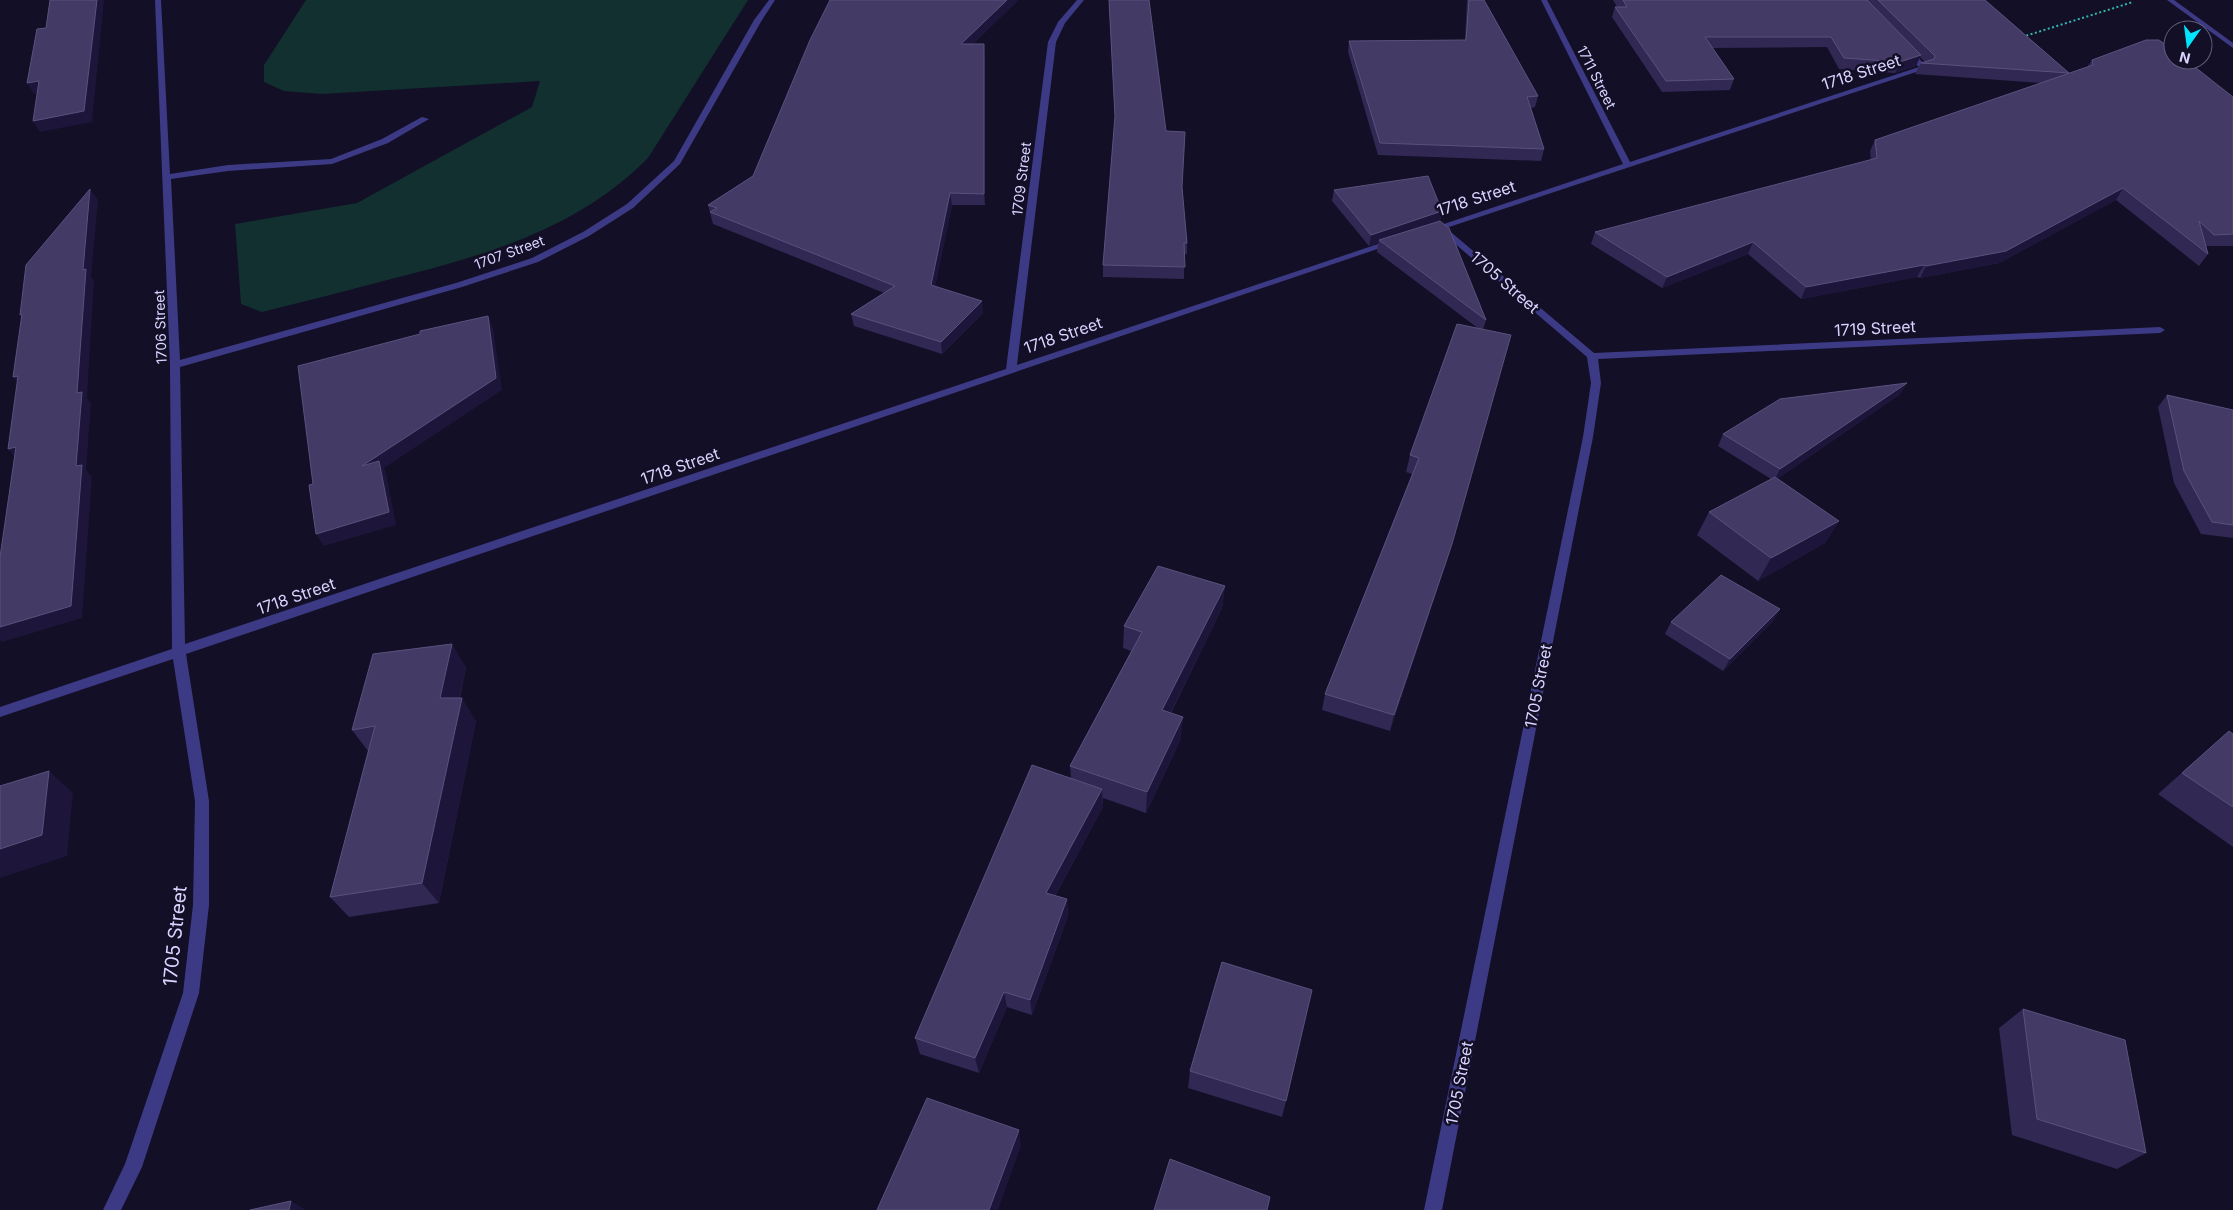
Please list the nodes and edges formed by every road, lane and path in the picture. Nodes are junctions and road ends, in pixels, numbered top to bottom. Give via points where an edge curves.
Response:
1 (158, 0) edge
2 (772, 0) edge
3 (1081, 0) edge
4 (1544, 0) edge
5 (2141, 0) edge
6 (2170, 0) edge
7 (2018, 39) edge
8 (2233, 46) edge
9 (1904, 48) edge
10 (425, 119) dead end
11 (1628, 166) junction
12 (167, 178) junction
13 (1440, 227) junction
14 (1422, 233) edge
15 (1404, 239) edge
16 (2160, 330) dead end
17 (1592, 356) junction
18 (175, 365) junction
19 (1011, 370) junction
20 (179, 653) junction
21 (0, 712) edge
22 (112, 1210) edge
23 (1433, 1210) edge

1 - 12 street, 1706 Street
2 - 18 street, 1707 Street via 677,162 630,206 586,234 535,260 458,285
3 - 19 street, 1709 Street via 1062,22 1052,42
4 - 11 street, 1711 Street
5 - 7 path
6 - 8 street
9 - 11 street, 1718 Street via 1924,68
10 - 12 street via 385,141 332,161 228,168
11 - 13 street, 1718 Street
12 - 18 street, 1706 Street
13 - 14 street, 1718 Street
13 - 17 street, 1705 Street
15 - 19 street, 1718 Street
16 - 17 street, 1719 Street
17 - 23 street, 1705 Street via 1596,383 1588,437
18 - 20 street, 1706 Street
19 - 20 street, 1718 Street
20 - 21 street, 1718 Street
20 - 22 street, 1705 Street via 202,801 200,905 190,993 133,1167

